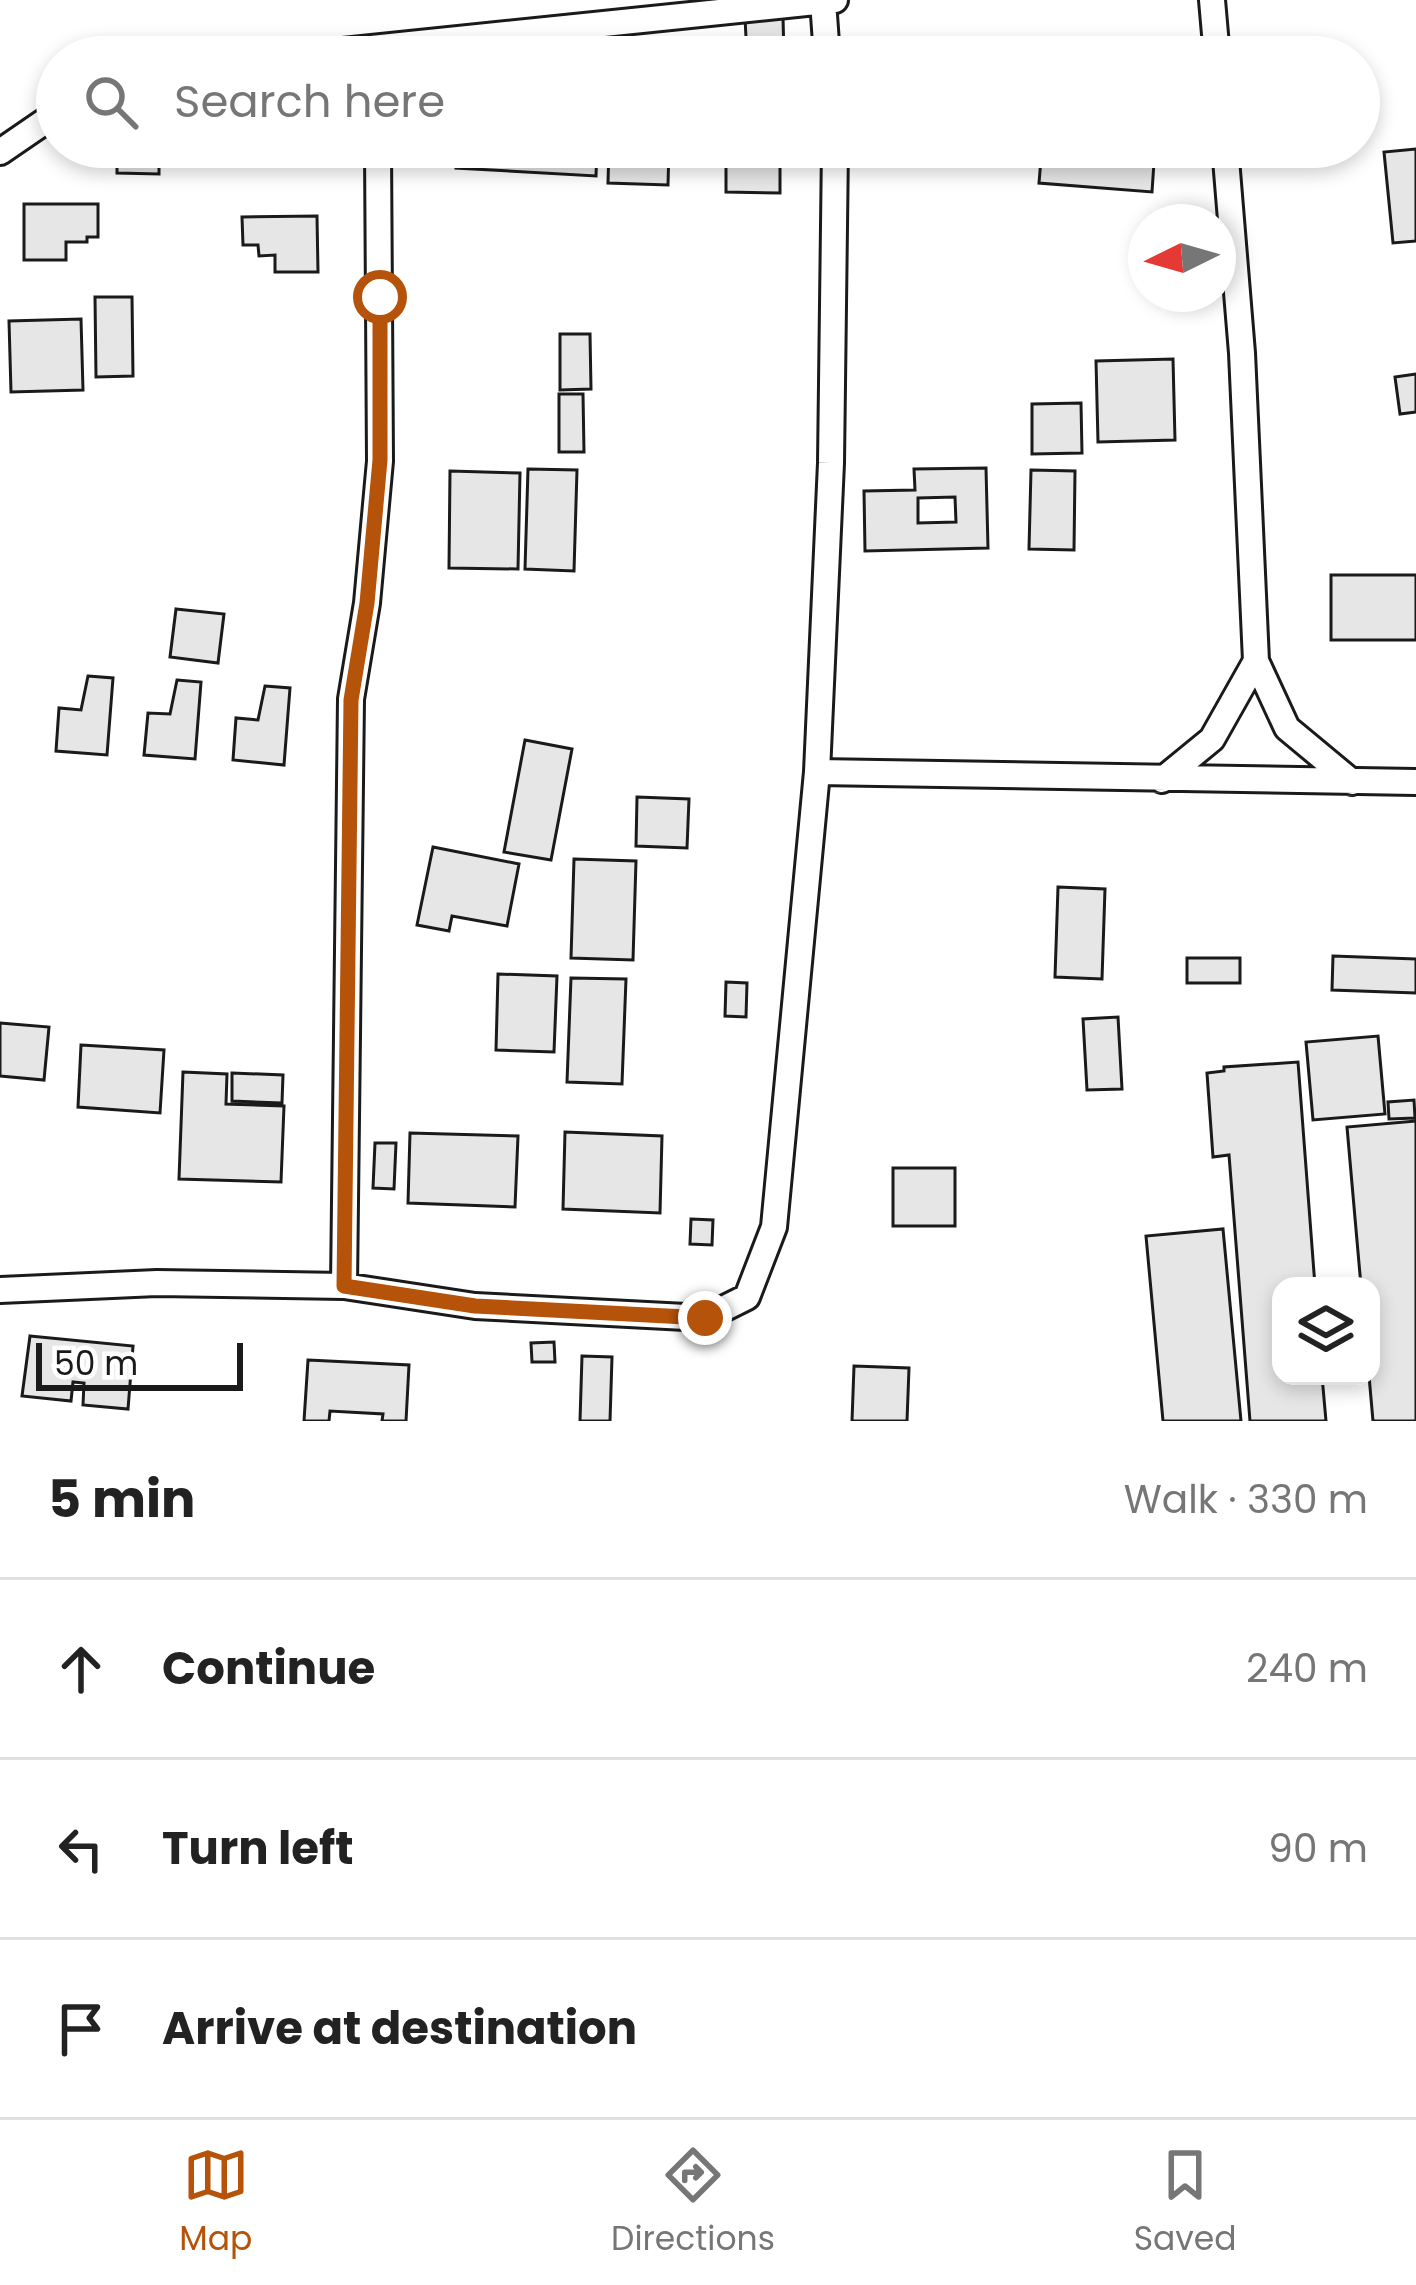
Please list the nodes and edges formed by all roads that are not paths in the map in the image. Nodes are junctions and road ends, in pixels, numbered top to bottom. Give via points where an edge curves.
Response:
1 (835, 0) edge
2 (1212, 0) edge
3 (823, 1) edge
4 (512, 36) edge
5 (826, 36) edge
6 (1215, 36) edge
7 (36, 127) edge
8 (0, 152) edge
9 (379, 168) edge
10 (835, 168) edge
11 (1227, 168) edge
12 (1256, 661) junction
13 (817, 772) junction
14 (1162, 780) junction
15 (1352, 782) junction
16 (1416, 782) edge
17 (344, 1286) junction
18 (0, 1290) edge

1 - 3 street
2 - 6 street
3 - 4 street
3 - 5 street
7 - 8 street
9 - 17 street via 380,460 351,700
10 - 13 street
11 - 12 street
12 - 14 street via 1212,739
12 - 15 street via 1287,728
13 - 14 street
13 - 17 street via 774,1227 747,1297 705,1318 475,1306
14 - 15 street
15 - 16 street
17 - 18 street

